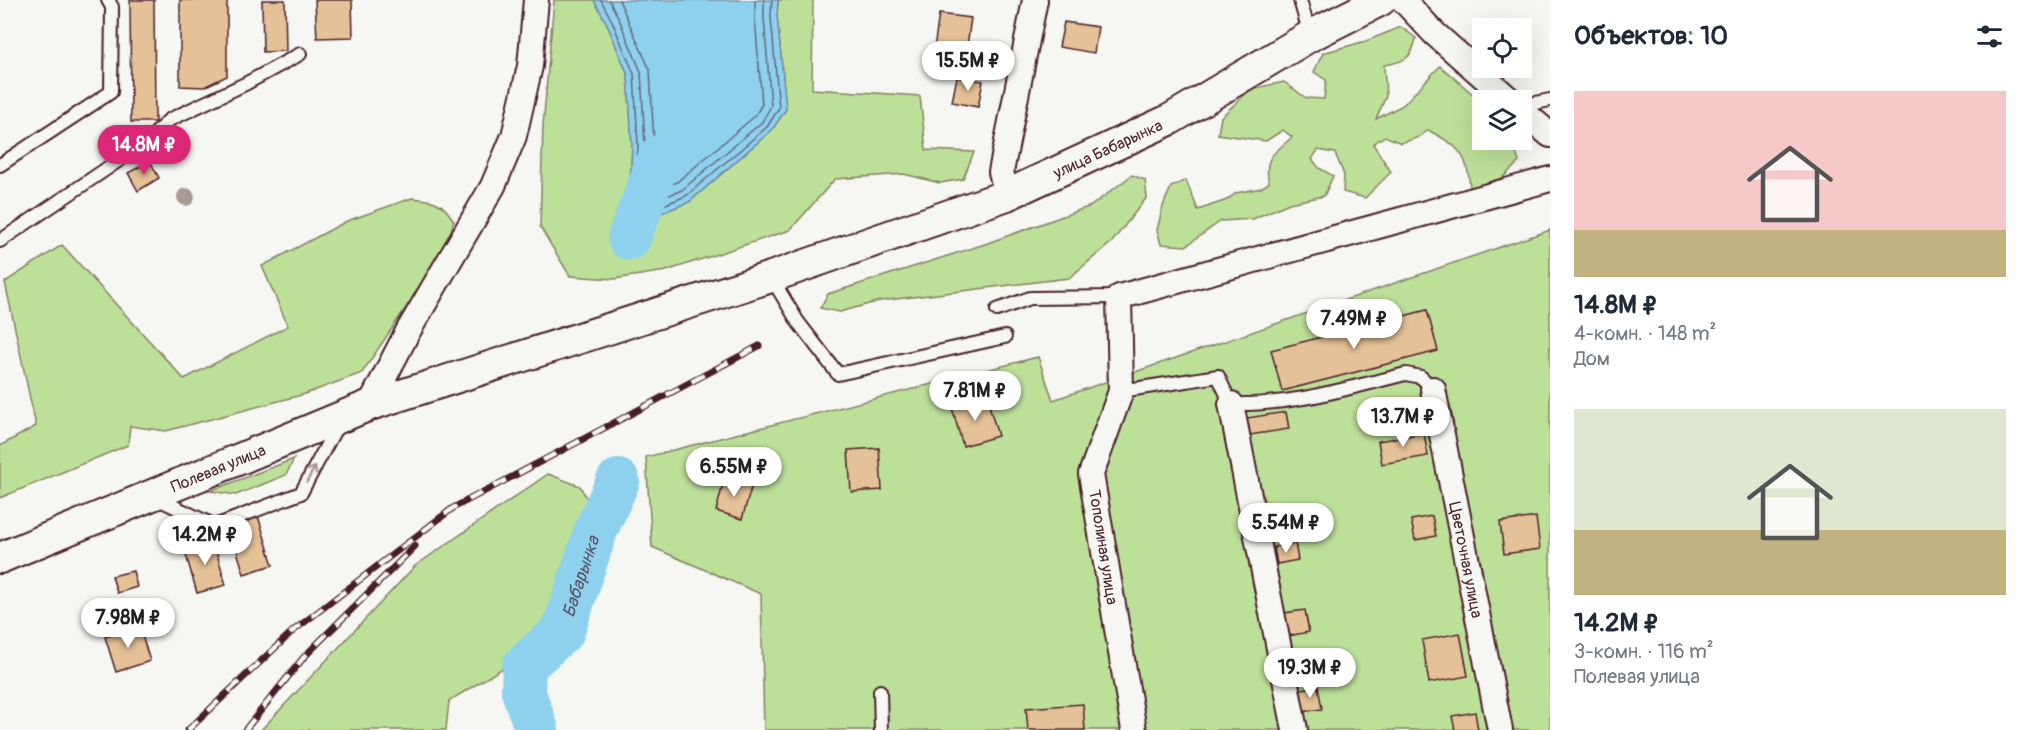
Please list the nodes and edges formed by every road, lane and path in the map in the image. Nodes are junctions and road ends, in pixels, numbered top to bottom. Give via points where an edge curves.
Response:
1 (108, 0) edge
2 (537, 0) edge
3 (1035, 0) edge
4 (1300, 0) edge
5 (1381, 0) edge
6 (1403, 0) edge
7 (1310, 36) junction
8 (300, 54) dead end
9 (1499, 90) edge
10 (1550, 100) edge
11 (1532, 105) edge
12 (1532, 118) edge
13 (1550, 135) edge
14 (0, 165) edge
15 (1550, 179) edge
16 (1006, 195) junction
17 (0, 241) edge
18 (771, 277) junction
19 (1119, 297) junction
20 (997, 310) dead end
21 (1005, 337) dead end
22 (1432, 389) joint
23 (1121, 391) junction
24 (1231, 404) junction
25 (370, 405) junction
26 (342, 416) junction
27 (150, 496) junction
28 (0, 558) edge
29 (880, 691) dead end
30 (880, 730) edge
31 (1134, 730) edge
32 (1295, 730) edge
33 (1500, 730) edge

1 - 14 lane via 112,7 111,92
2 - 25 street via 530,66 514,136 494,186 406,333
3 - 16 street via 1001,172
4 - 7 lane
5 - 7 street, улица Бабарынка
6 - 9 street
7 - 16 street, улица Бабарынка via 1169,120
8 - 17 lane via 169,120 149,140
10 - 11 lane
12 - 13 street
15 - 19 street
16 - 18 street, улица Бабарынка
18 - 21 lane via 838,374
18 - 25 street, Полевая улица
19 - 20 lane via 1029,298
19 - 23 street, Тополиная улица
22 - 24 lane via 1421,377 1406,374 1296,400
22 - 33 street, Цветочная улица
23 - 24 lane via 1218,375
23 - 31 street, Тополиная улица via 1091,474
24 - 32 street
25 - 26 street, Полевая улица
26 - 27 street, Полевая улица
27 -> 26 lane via 215,526 301,493
27 - 28 street, Полевая улица
29 - 30 lane

